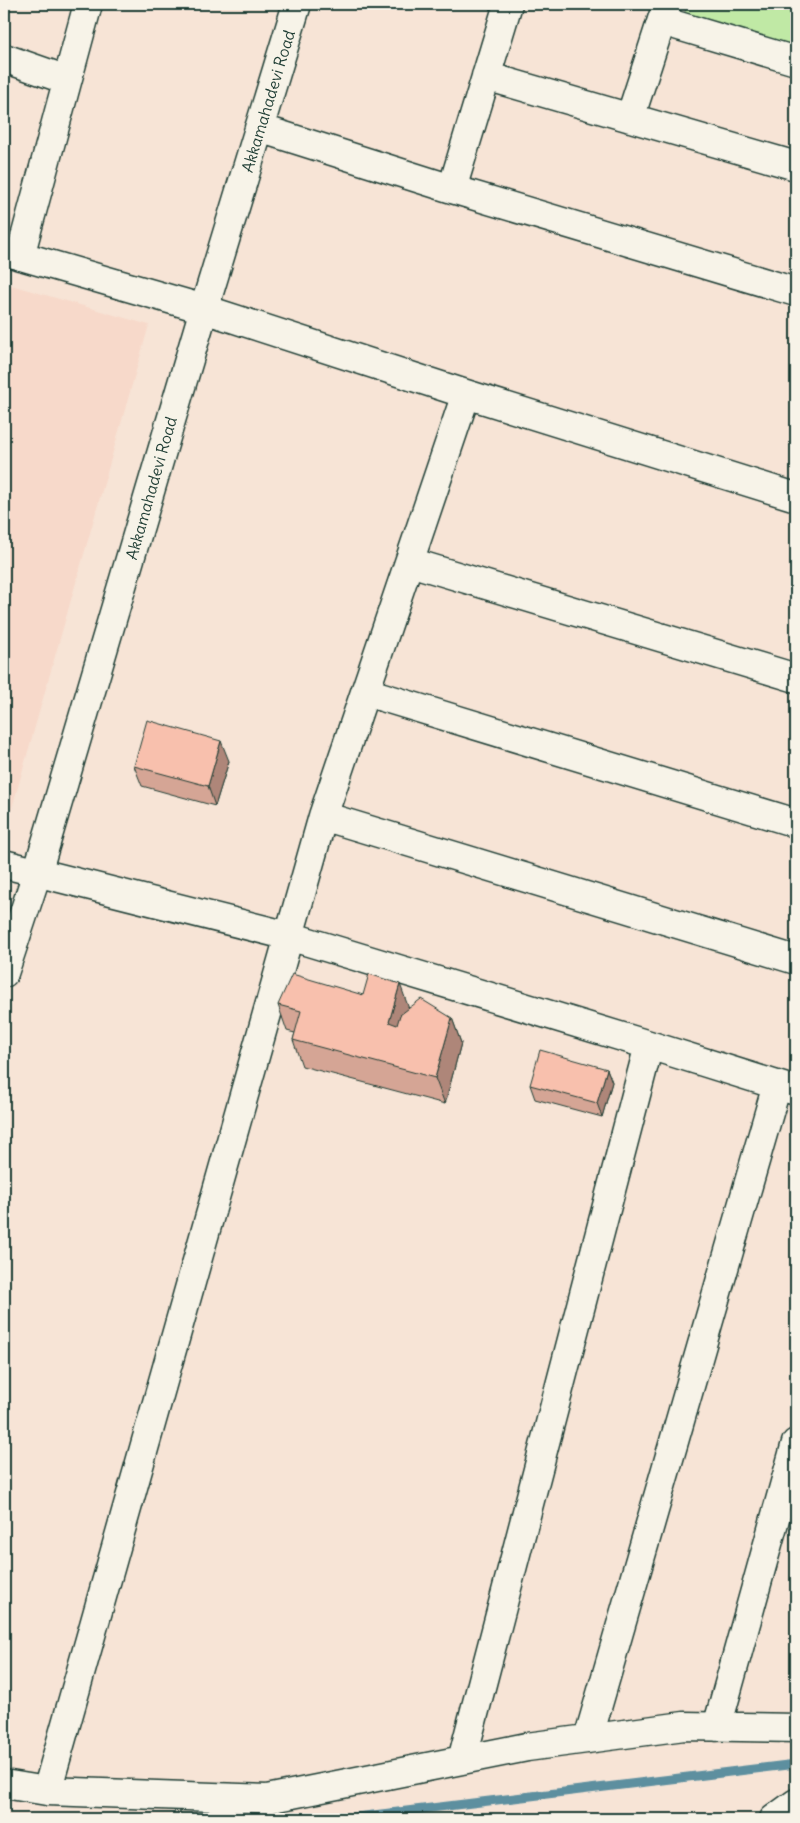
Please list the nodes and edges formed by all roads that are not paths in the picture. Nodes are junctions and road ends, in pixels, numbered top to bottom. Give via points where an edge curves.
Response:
1 (88, 4) edge
2 (297, 4) edge
3 (508, 4) edge
4 (664, 12) edge
5 (4, 58) edge
6 (796, 62) edge
7 (486, 76) junction
8 (67, 80) junction
9 (630, 118) junction
10 (259, 128) junction
11 (796, 166) edge
12 (452, 190) junction
13 (12, 254) edge
14 (796, 292) edge
15 (204, 309) junction
16 (466, 394) junction
17 (796, 497) edge
18 (410, 562) junction
19 (796, 678) edge
20 (366, 692) junction
21 (323, 816) junction
22 (796, 823) edge
23 (4, 864) edge
24 (37, 873) junction
25 (289, 936) junction
26 (796, 960) edge
27 (4, 973) edge
28 (649, 1045) junction
29 (787, 1088) edge
30 (796, 1443) edge
31 (717, 1727) junction
32 (796, 1728) edge
33 (588, 1739) junction
34 (462, 1760) junction
35 (4, 1784) edge
36 (47, 1791) junction
37 (796, 1803) edge
38 (774, 1819) edge

1 - 8 street
2 - 10 street, Akkamahadevi Road
3 - 7 street
4 - 6 street
4 - 9 street
5 - 8 street
7 - 9 street
7 - 12 street
8 - 13 street
9 - 11 street
10 - 12 street
10 - 15 street, Akkamahadevi Road
12 - 14 street
13 - 15 street
15 - 16 street
15 - 24 street, Akkamahadevi Road
16 - 17 street
16 - 18 street
18 - 19 street
18 - 20 street
20 - 21 street
20 - 22 street
21 - 25 street
21 - 26 street
23 - 24 street
24 - 25 street
24 - 27 street, Akkamahadevi Road
25 - 28 street
25 - 36 street
28 - 29 street
28 - 34 street
29 - 33 street
30 - 31 street
31 - 32 street
31 - 33 street via 684,1726
33 - 34 street via 526,1746
34 - 36 street via 267,1799
35 - 36 street
37 - 38 street

